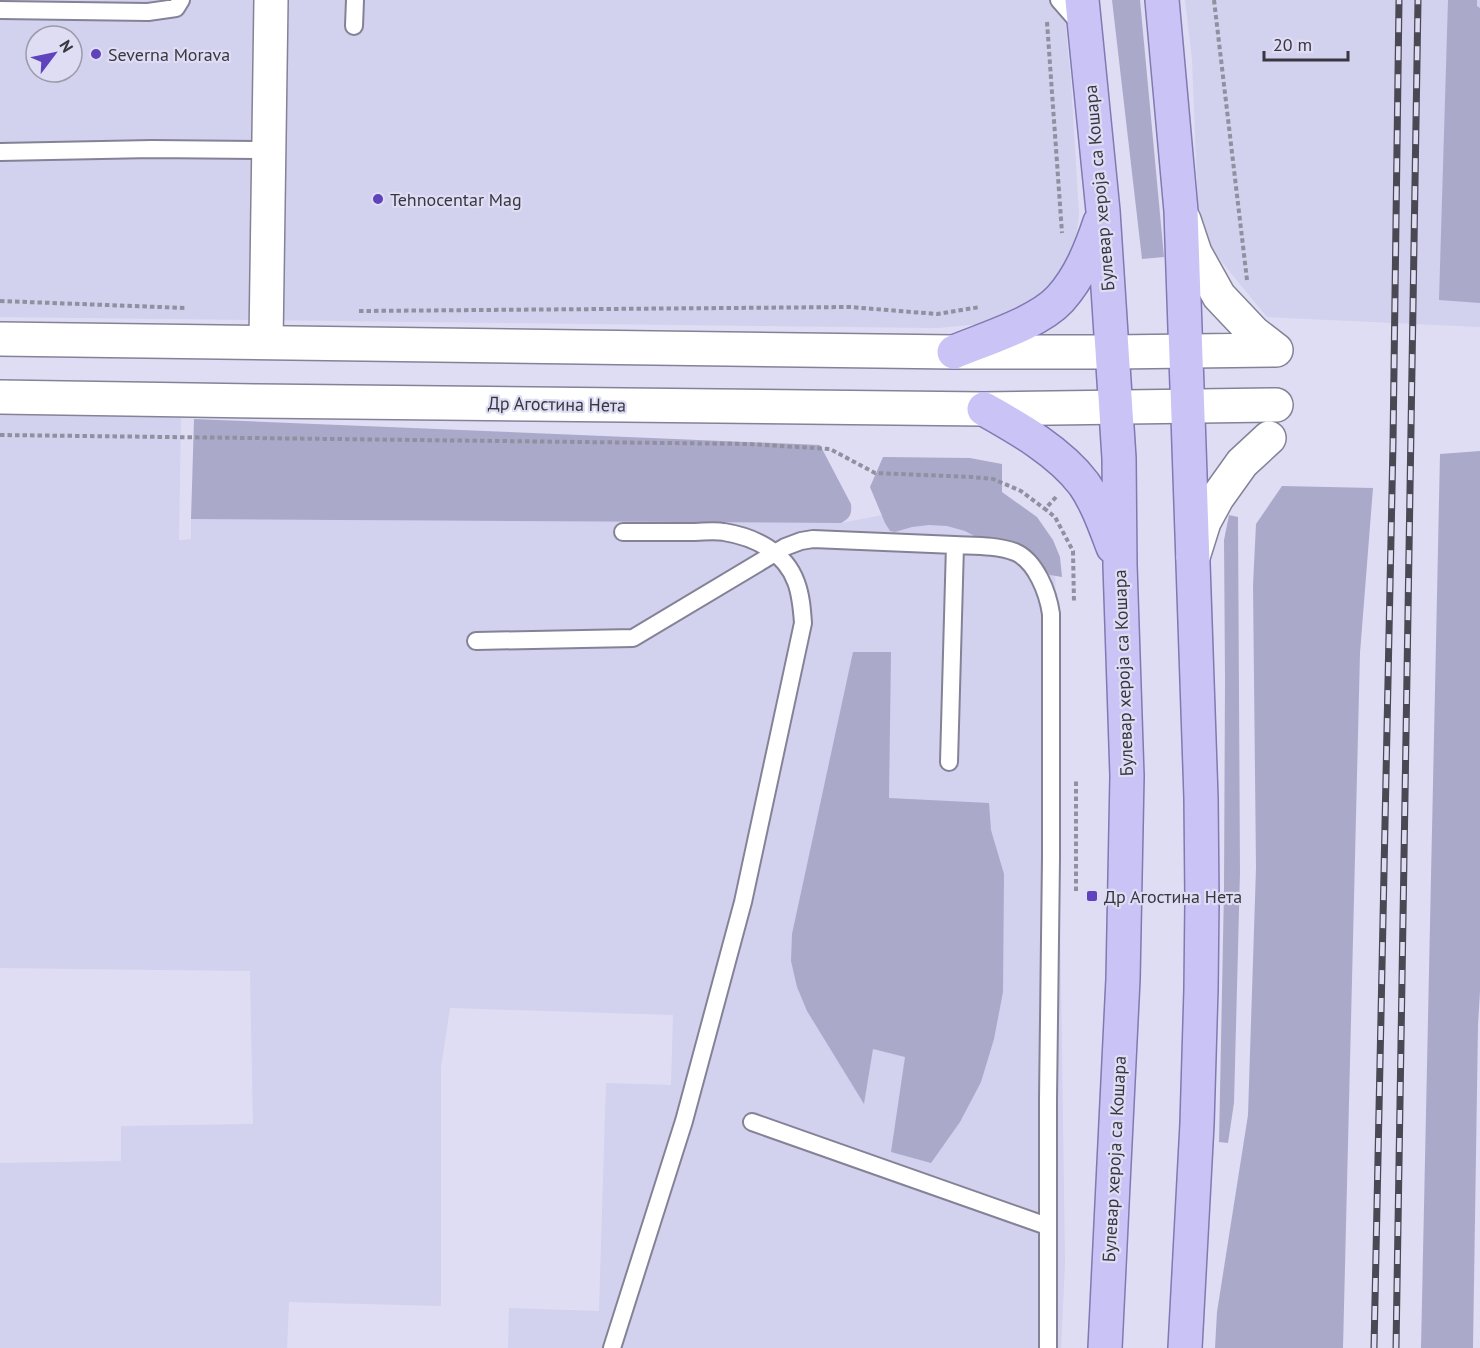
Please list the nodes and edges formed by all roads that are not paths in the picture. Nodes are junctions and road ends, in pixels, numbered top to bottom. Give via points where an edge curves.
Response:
1 (181, 0) edge
2 (272, 0) edge
3 (355, 0) edge
4 (1059, 0) edge
5 (1162, 0) edge
6 (0, 10) edge
7 (1084, 15) edge
8 (354, 26) dead end
9 (269, 150) junction
10 (0, 152) edge
11 (1102, 211) junction
12 (1181, 211) junction
13 (0, 339) edge
14 (266, 342) junction
15 (954, 352) junction
16 (1113, 352) junction
17 (1186, 352) junction
18 (0, 397) edge
19 (1276, 405) dead end
20 (1188, 407) junction
21 (1115, 408) junction
22 (984, 409) junction
23 (1269, 438) dead end
24 (623, 532) dead end
25 (955, 545) junction
26 (776, 553) junction
27 (1193, 559) junction
28 (1120, 565) junction
29 (476, 641) dead end
30 (948, 762) dead end
31 (752, 1122) dead end
32 (1047, 1226) junction
33 (612, 1348) edge
34 (1048, 1348) edge
35 (1105, 1348) edge
36 (1185, 1348) edge

1 - 6 lane via 176,8 148,12
2 - 9 street
3 - 8 lane
4 - 7 lane
5 - 12 main road
7 - 11 main road, Булевар хероја са Кошара
9 - 10 lane
9 - 14 street
11 - 15 main road via 1092,246 1060,298 1032,319
11 - 16 main road, Булевар хероја са Кошара
12 - 17 main road
12 - 17 street via 1195,253 1219,296 1276,350
13 - 14 street
14 - 15 street
15 - 16 street
16 - 17 street
16 - 21 main road, Булевар хероја са Кошара
17 - 20 main road
18 - 22 street, Др Агостина Нета
19 - 20 street, Др Агостина Нета
20 - 21 street, Др Агостина Нета
20 - 27 main road
21 - 22 street, Др Агостина Нета
21 - 28 main road, Булевар хероја са Кошара
22 - 28 main road via 1029,435 1076,474 1098,508
23 - 27 street via 1242,463 1217,498 1204,522
24 - 26 lane via 723,532 754,541
25 - 26 lane via 813,539
25 - 30 lane
25 - 32 lane via 993,547 1022,556 1040,579 1050,606 1052,858
26 - 29 lane via 633,638
26 - 33 lane via 796,581 801,601 801,634 743,902 684,1121
27 - 36 main road via 1202,900 1197,1124
28 - 35 main road, Булевар хероја са Кошара via 1127,776 1123,979
31 - 32 lane
32 - 34 lane

